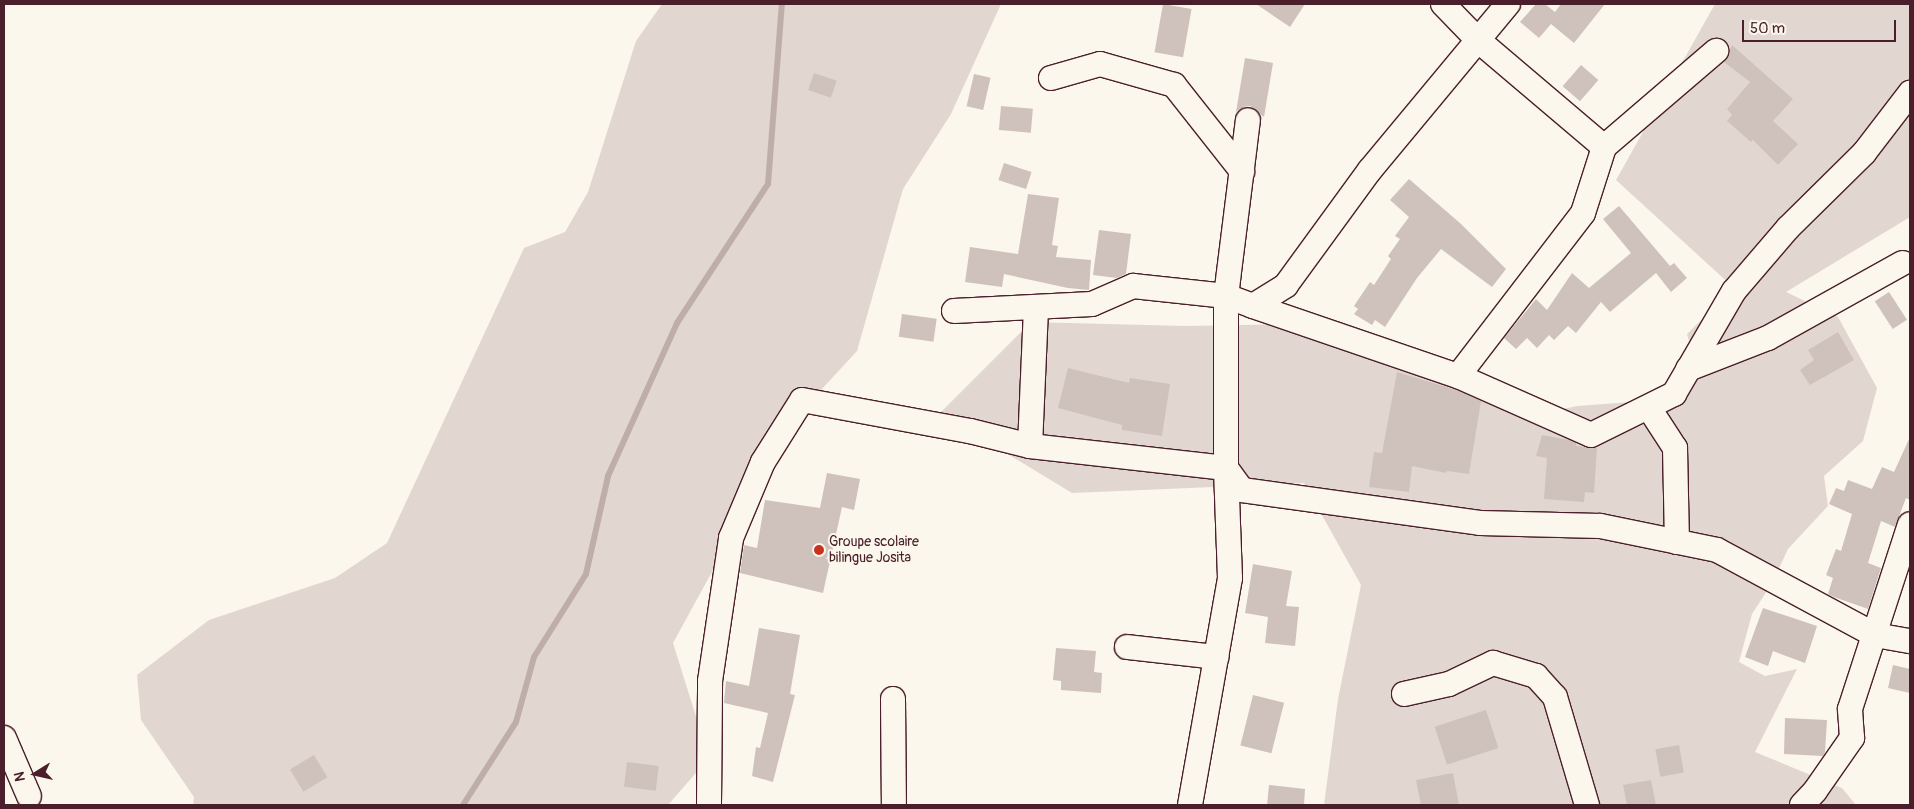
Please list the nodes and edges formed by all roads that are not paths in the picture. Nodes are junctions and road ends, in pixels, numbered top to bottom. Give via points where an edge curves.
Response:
1 (1443, 4) edge
2 (1508, 4) edge
3 (1479, 41) junction
4 (1716, 51) dead end
5 (1051, 78) dead end
6 (1910, 93) edge
7 (1248, 120) dead end
8 (1604, 147) junction
9 (1242, 171) junction
10 (1902, 263) dead end
11 (1226, 296) junction
12 (1253, 306) junction
13 (1036, 307) junction
14 (954, 311) dead end
15 (1688, 370) junction
16 (1458, 376) junction
17 (1649, 408) junction
18 (1030, 446) junction
19 (1226, 468) junction
20 (1910, 524) edge
21 (1677, 542) junction
22 (1875, 635) junction
23 (1910, 641) edge
24 (1127, 647) dead end
25 (1216, 658) junction
26 (1404, 694) dead end
27 (893, 699) dead end
28 (4, 738) edge
29 (29, 796) dead end
30 (709, 805) edge
31 (894, 805) edge
32 (1190, 805) edge
33 (1587, 805) edge
34 (1802, 805) edge

1 - 3 street
2 - 3 street
3 - 8 street
3 - 12 street via 1370,170 1286,285
4 - 8 street
5 - 9 street via 1100,64 1174,85
6 - 15 street via 1864,153 1788,228 1734,291
7 - 9 street
8 - 16 street via 1583,213
9 - 11 street
10 - 15 street via 1768,338
11 - 12 street
11 - 13 street via 1133,286 1092,304
11 - 19 street
12 - 16 street
13 - 14 street
13 - 18 street
15 - 17 street via 1674,394
16 - 17 street via 1591,435
17 - 21 street via 1675,448
18 - 19 street
18 - 30 street via 802,400 763,462 731,538 710,681
19 - 21 street via 1242,490 1480,523 1600,526
19 - 25 street via 1230,578
20 - 22 street
21 - 22 street via 1718,550
22 - 23 street
22 - 34 street via 1850,709 1852,738
24 - 25 street
25 - 32 street
26 - 33 street via 1449,684 1492,663 1536,676 1555,697
27 - 31 street
28 - 29 street

